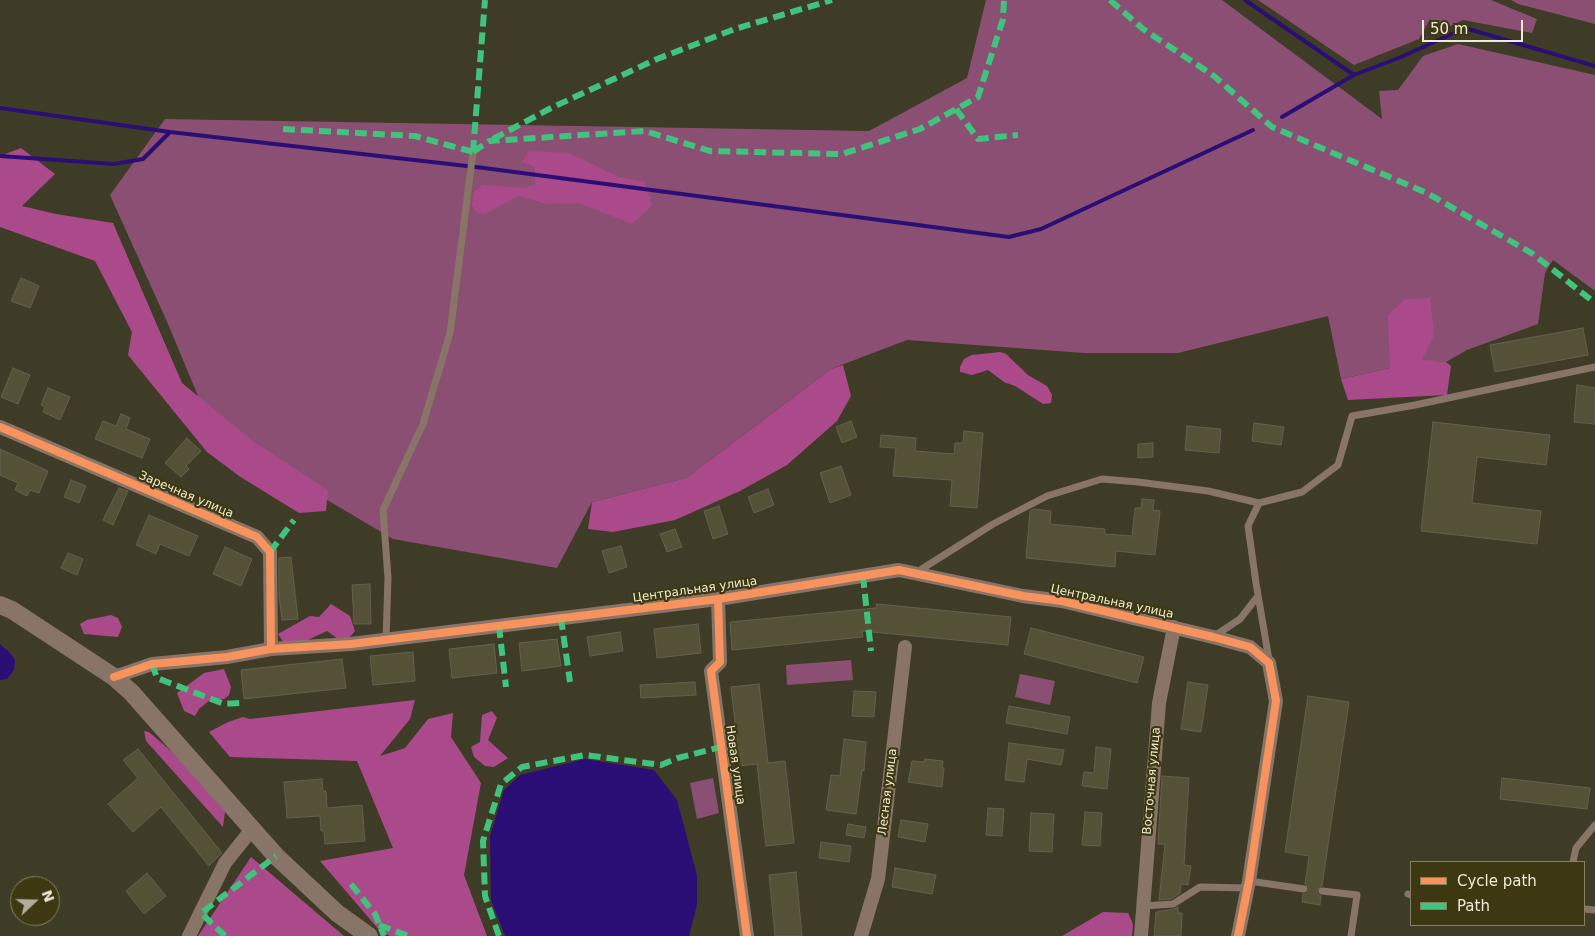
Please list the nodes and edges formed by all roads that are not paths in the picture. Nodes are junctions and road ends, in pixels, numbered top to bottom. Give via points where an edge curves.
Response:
1 (473, 152) dead end
2 (1595, 367) edge
3 (0, 427) edge
4 (1259, 503) junction
5 (916, 573) junction
6 (1258, 596) junction
7 (718, 599) junction
8 (0, 605) edge
9 (1174, 627) junction
10 (1213, 637) junction
11 (386, 640) junction
12 (905, 647) dead end
13 (271, 649) junction
14 (1269, 663) junction
15 (114, 677) junction
16 (1595, 825) edge
17 (252, 829) junction
18 (1573, 861) edge
19 (1248, 884) junction
20 (1304, 889) dead end
21 (1322, 891) dead end
22 (1143, 906) junction
23 (189, 936) edge
24 (369, 936) edge
25 (747, 936) edge
26 (862, 936) edge
27 (1141, 936) edge
28 (1238, 936) edge
29 (1351, 936) edge

1 - 11 lane via 450,333 423,424 383,510 388,578
2 - 4 lane via 1352,416 1338,465 1302,492
3 - 13 street, Заречная улица via 257,538 270,552
4 - 5 lane via 1208,491 1102,480 1047,496 994,524
4 - 6 lane via 1248,526
5 - 7 street, Центральная улица via 899,570
5 - 9 street, Центральная улица
6 - 10 lane via 1240,619
6 - 14 lane
7 - 11 street, Центральная улица
7 - 25 street, Новая улица via 720,662 711,671
8 - 15 street
9 - 10 street, Центральная улица
9 - 22 street, Восточная улица via 1159,703
10 - 14 street, Центральная улица via 1250,647
11 - 13 street, Центральная улица
12 - 26 street, Лесная улица via 878,879
13 - 15 street, Центральная улица via 152,664
14 - 19 street via 1276,701
15 - 17 street via 131,692
16 - 18 lane via 1576,848
17 - 23 street via 225,863
17 - 24 street via 337,913
19 - 20 lane
19 - 22 lane via 1200,887 1173,904
19 - 28 street
21 - 29 lane via 1357,895
22 - 27 street, Восточная улица

